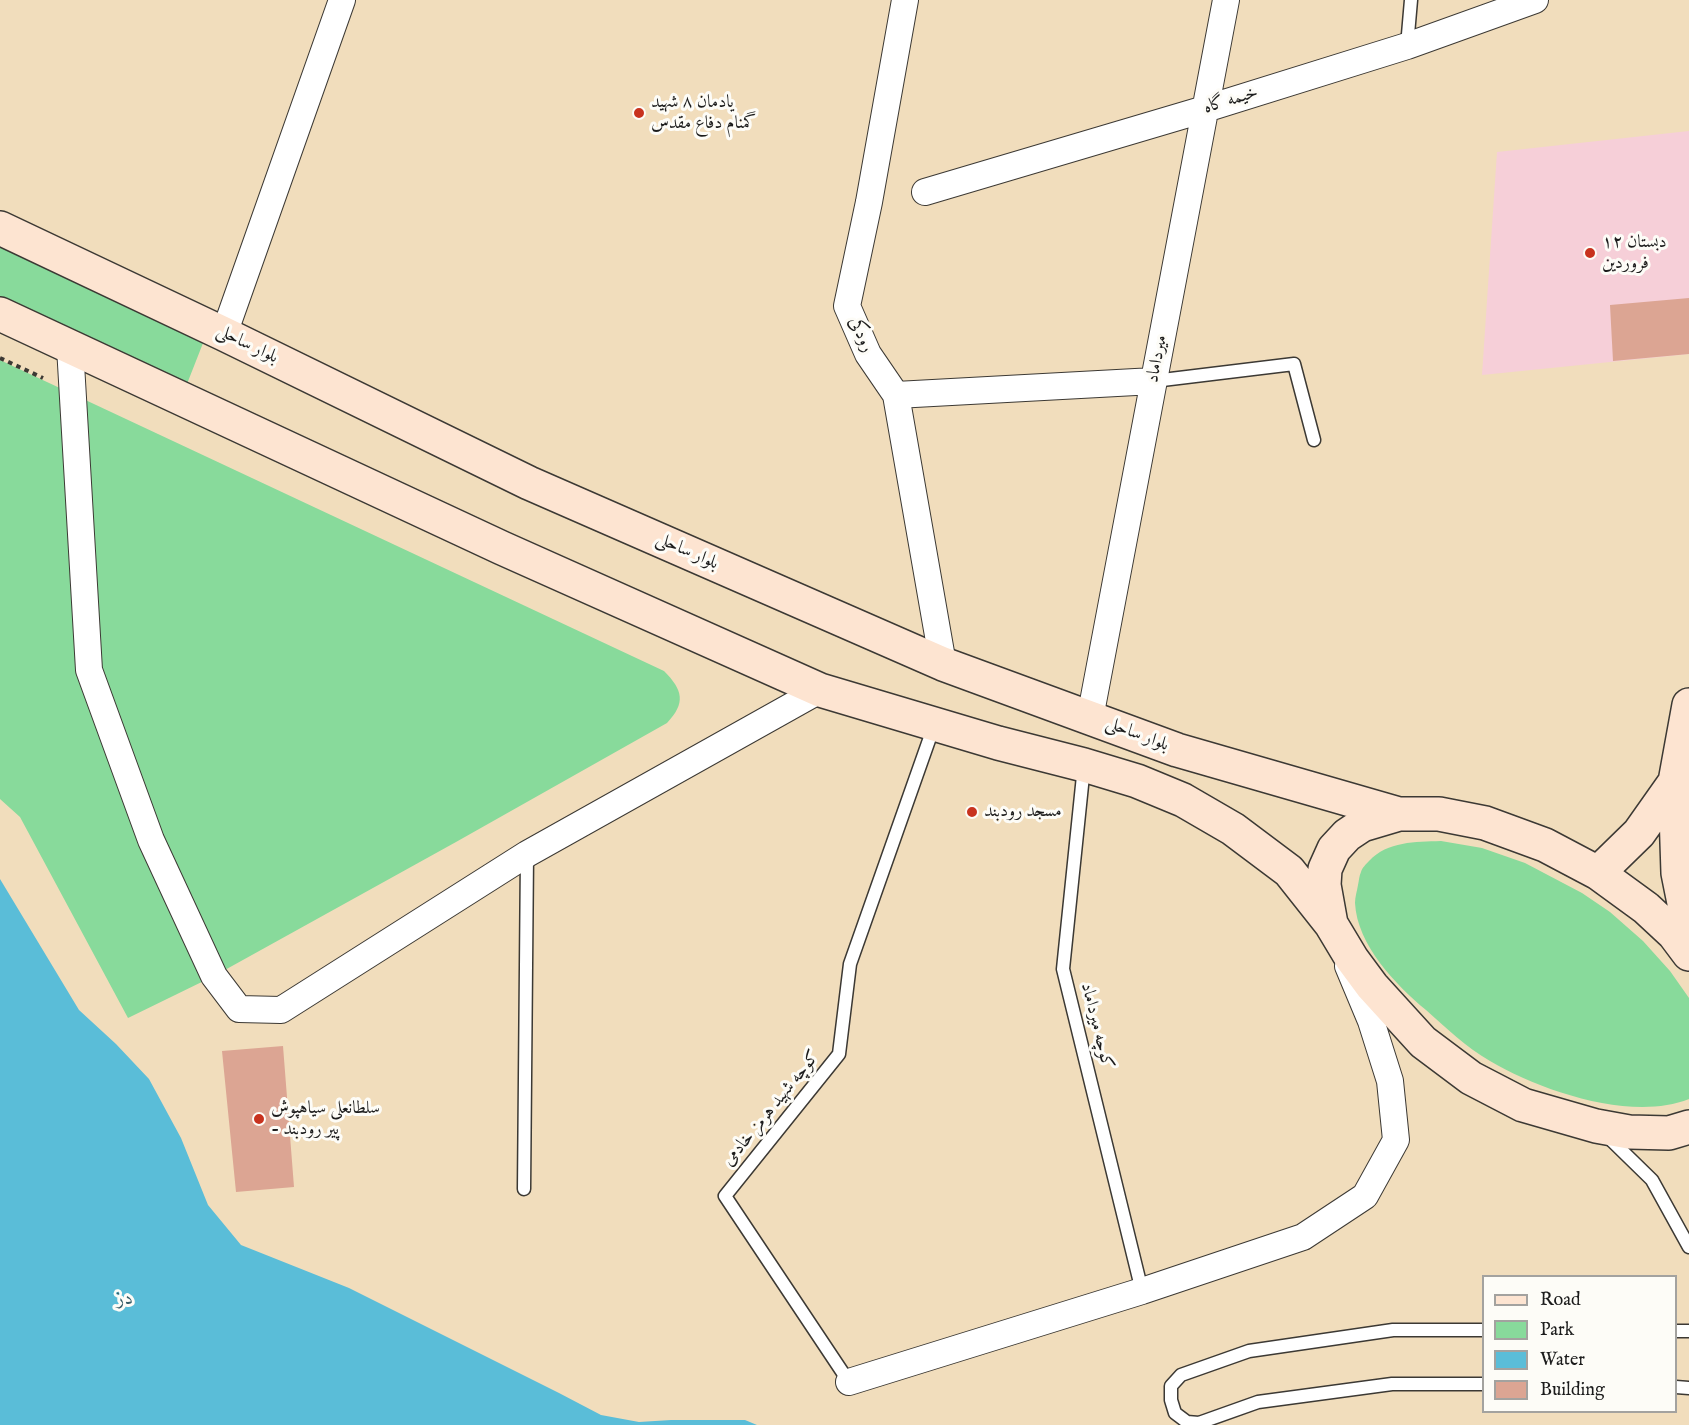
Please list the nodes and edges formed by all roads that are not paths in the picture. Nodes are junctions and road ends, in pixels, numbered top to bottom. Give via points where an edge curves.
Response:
1 (342, 0) edge
2 (904, 0) edge
3 (1226, 0) edge
4 (1411, 0) edge
5 (1535, 0) edge
6 (1407, 46) junction
7 (1205, 110) junction
8 (925, 192) dead end
9 (0, 228) edge
10 (0, 314) edge
11 (224, 334) junction
12 (70, 347) junction
13 (1154, 381) junction
14 (896, 395) junction
15 (1314, 440) dead end
16 (943, 664) junction
17 (820, 690) junction
18 (1689, 705) edge
19 (1090, 718) junction
20 (934, 725) junction
21 (1084, 765) junction
22 (1676, 782) junction
23 (1399, 814) junction
24 (527, 854) junction
25 (1598, 873) junction
26 (1331, 924) junction
27 (1689, 928) edge
28 (1689, 954) edge
29 (1596, 1126) junction
30 (1682, 1132) edge
31 (524, 1189) dead end
32 (1689, 1247) edge
33 (1142, 1291) junction
34 (1482, 1330) edge
35 (849, 1382) joint
36 (1482, 1384) edge

1 - 11 street
2 - 14 street, رودکی via 847,306 868,354
3 - 7 street, میرداماد
4 - 6 lane
5 - 6 street, خیمه گاه
6 - 7 street, خیمه گاه
7 - 8 street, خیمه گاه
7 - 13 street, میرداماد
9 - 11 main road, بلوار ساحلی
10 - 12 main road
11 - 16 main road, بلوار ساحلی via 530,483
12 - 17 main road via 502,548
12 - 24 street via 89,670 151,840 214,976 238,1009 280,1010
13 - 14 street
13 - 15 lane via 1294,364
13 - 19 street, میرداماد
14 - 16 street, رودکی
16 - 19 main road, بلوار ساحلی
17 - 20 main road
17 - 24 street
18 - 22 main road
19 - 23 main road, بلوار ساحلی via 1177,750
20 - 21 main road
20 - 35 lane, کوچه شهید هرمز خادمی via 850,964 839,1054 725,1196
21 - 26 main road via 1183,800 1233,829 1289,871
21 - 33 lane, کوچه میرداماد via 1063,969
22 - 25 main road via 1639,833
22 - 27 main road via 1678,873
23 - 25 main road via 1439,814 1485,823 1545,845
23 - 26 main road via 1362,825 1334,849 1325,869 1324,885
24 - 31 lane
25 - 28 main road via 1646,908
26 - 29 main road via 1372,986 1423,1042 1471,1078 1523,1105
26 - 33 street via 1371,1021 1390,1082 1396,1140 1365,1196 1304,1237
29 - 30 main road via 1629,1132
29 - 32 lane via 1652,1180
33 - 35 street
34 - 36 lane via 1393,1330 1249,1351 1181,1375 1171,1386 1171,1400 1175,1413 1187,1422 1199,1423 1258,1402 1392,1384

